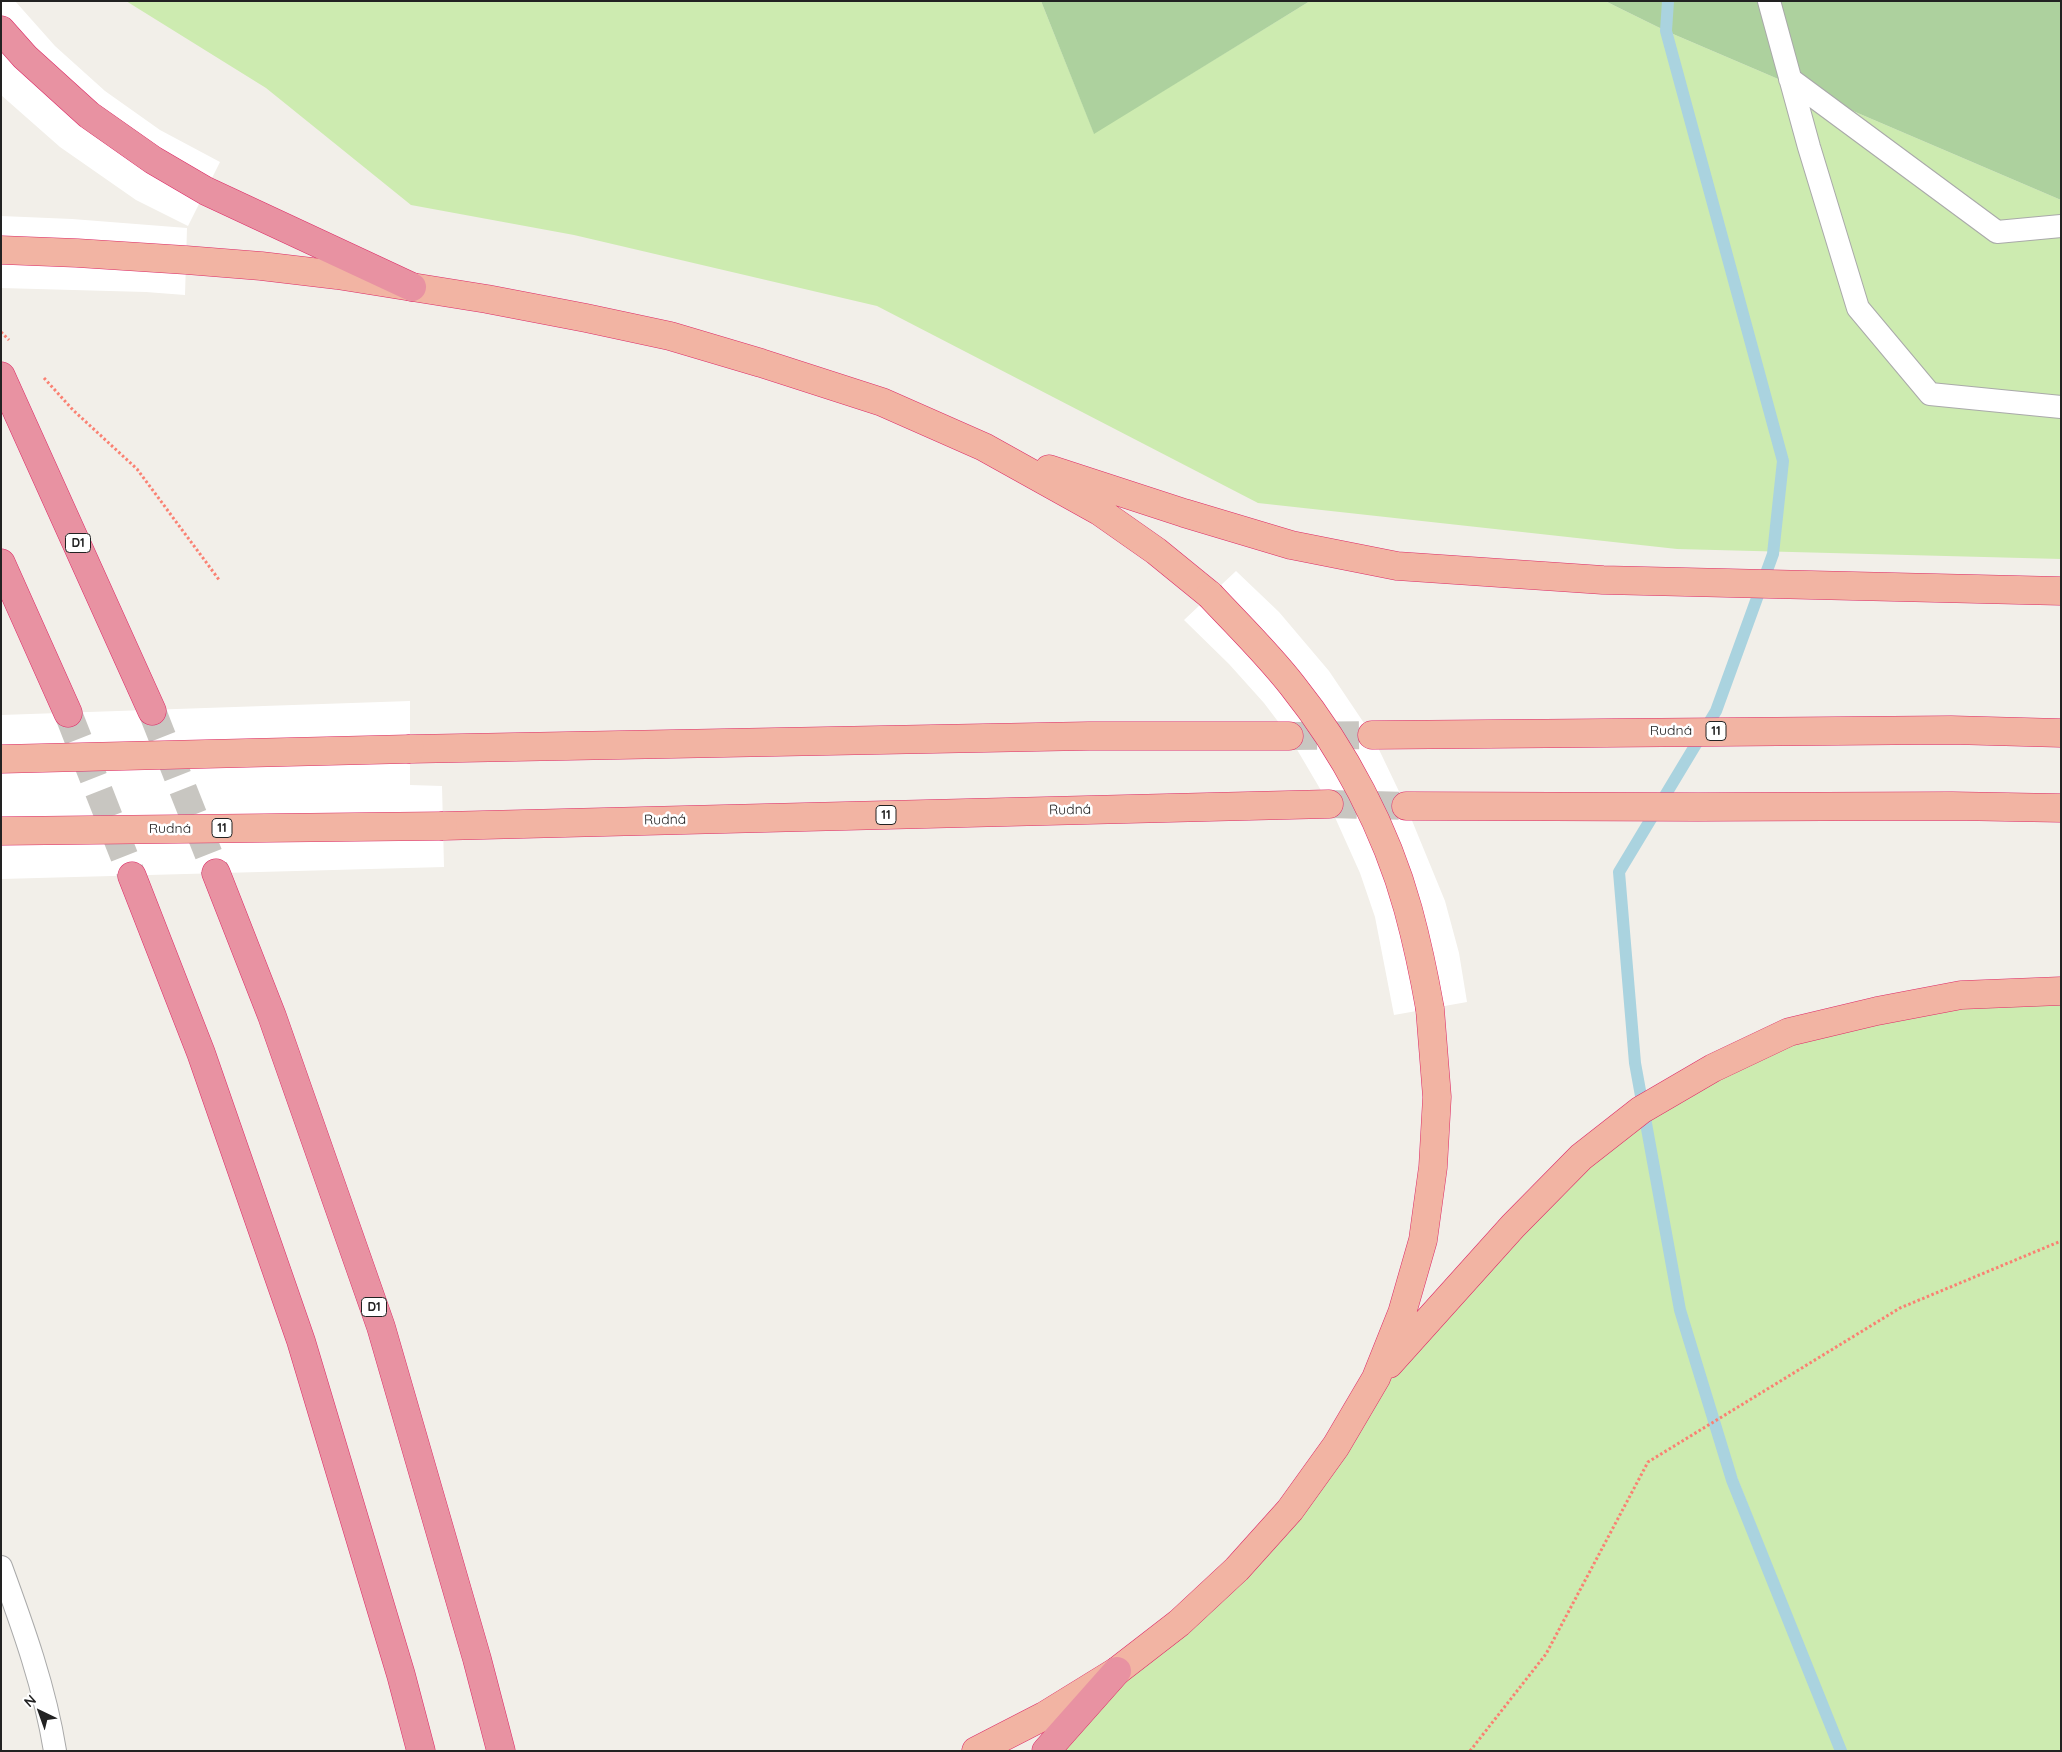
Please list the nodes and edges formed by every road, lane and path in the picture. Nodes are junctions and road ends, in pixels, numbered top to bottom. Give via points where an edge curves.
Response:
1 (1769, 1) edge
2 (1, 30) edge
3 (1790, 79) junction
4 (2061, 226) edge
5 (1, 250) edge
6 (412, 287) junction
7 (1, 332) edge
8 (14, 346) dead end
9 (40, 374) dead end
10 (1, 376) edge
11 (2061, 407) edge
12 (984, 447) junction
13 (1, 563) edge
14 (220, 581) dead end
15 (2061, 591) edge
16 (152, 711) tunnel mouth
17 (68, 713) tunnel mouth
18 (2061, 733) edge
19 (1372, 734) tunnel mouth
20 (1289, 736) tunnel mouth
21 (1, 759) edge
22 (1329, 804) tunnel mouth
23 (1406, 806) tunnel mouth
24 (2061, 808) edge
25 (1, 831) edge
26 (216, 873) tunnel mouth
27 (132, 876) tunnel mouth
28 (2061, 991) edge
29 (2061, 1241) edge
30 (1376, 1378) junction
31 (1, 1567) edge
32 (1117, 1671) junction
33 (55, 1751) edge
34 (421, 1751) edge
35 (502, 1751) edge
36 (976, 1751) edge
37 (1046, 1751) edge
38 (1470, 1751) edge

1 - 3 lane
2 - 6 highway via 25,57 89,115 153,160 206,191
3 - 4 lane via 1997,232
3 - 11 lane via 1858,308 1930,394
5 - 6 highway via 271,267
6 - 12 highway via 670,336 882,402
7 - 8 path
9 - 14 path via 73,410 137,469
10 - 16 highway, D1
12 - 15 highway via 1184,514 1291,545 1396,566 1603,580
12 - 30 highway, bridge via 1099,511 1156,551 1210,596 1292,685 1330,738 1363,796 1388,850 1408,908 1430,1009 1437,1097 1433,1167 1424,1231 1402,1313
13 - 17 highway
18 - 19 highway, Rudná / 11 via 1932,730
20 - 21 highway, bridge via 1089,736
22 - 25 highway, Rudná / 11, bridge via 442,826
23 - 24 highway
26 - 35 highway, D1 via 272,1016 381,1327
27 - 34 highway via 201,1053 301,1341
28 - 30 highway via 1961,995 1877,1011 1789,1032 1714,1068 1642,1110 1582,1157 1513,1226
29 - 38 path via 1900,1308 1648,1462 1546,1654
30 - 32 highway via 1336,1446 1290,1510 1237,1569 1179,1623
31 - 33 lane via 28,1640
32 - 36 highway via 1044,1716
32 - 37 highway

